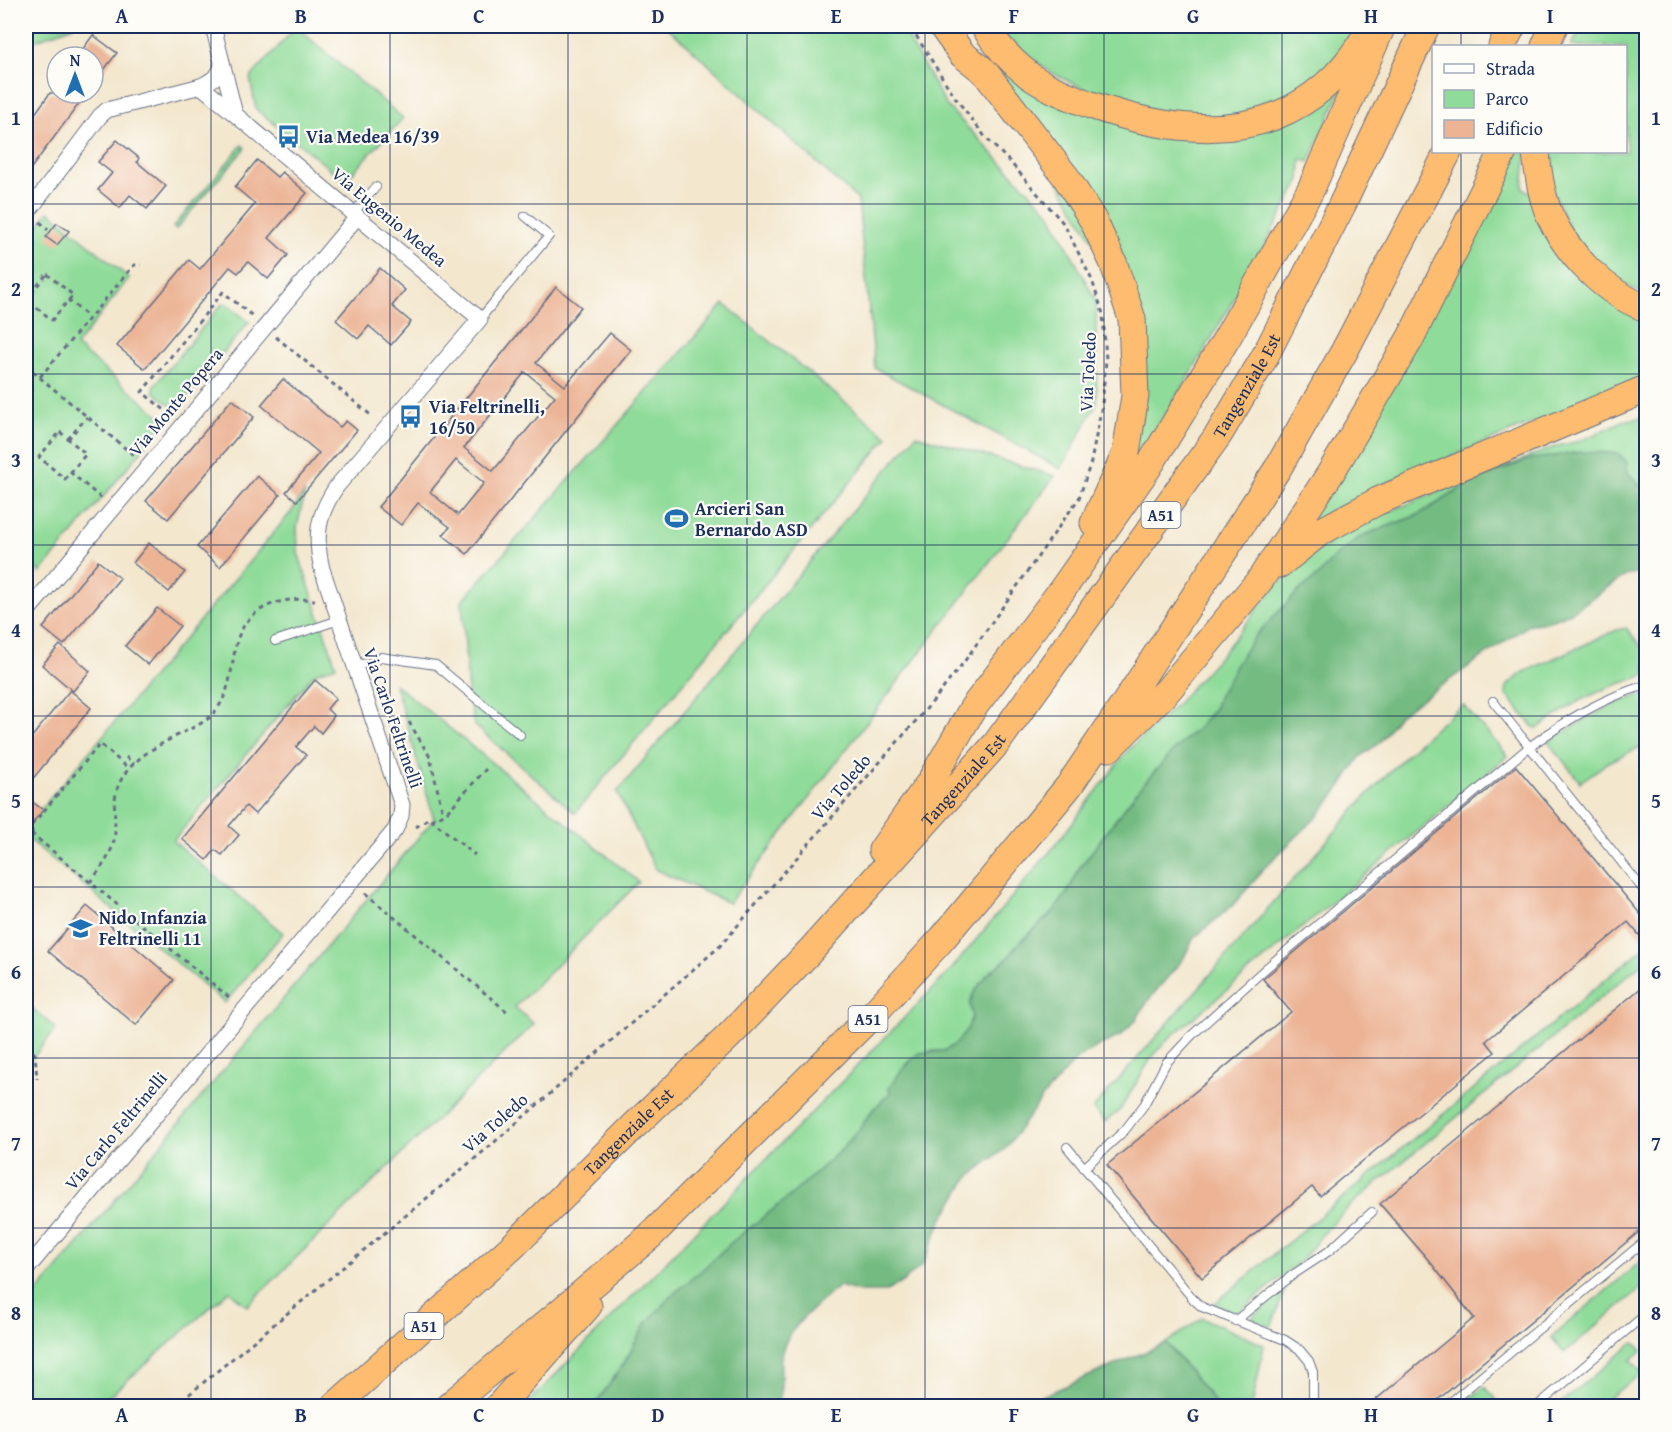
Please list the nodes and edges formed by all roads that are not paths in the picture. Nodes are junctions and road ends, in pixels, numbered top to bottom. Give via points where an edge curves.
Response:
1 (213, 26) edge
2 (942, 26) edge
3 (955, 26) edge
4 (984, 26) edge
5 (1372, 26) edge
6 (1382, 26) edge
7 (1426, 26) edge
8 (1512, 26) edge
9 (1554, 26) edge
10 (1565, 26) edge
11 (1502, 45) edge
12 (1545, 45) edge
13 (1557, 45) edge
14 (222, 62) junction
15 (984, 71) junction
16 (201, 86) junction
17 (235, 114) junction
18 (1447, 153) edge
19 (1503, 153) edge
20 (1536, 153) edge
21 (376, 186) dead end
22 (355, 215) junction
23 (525, 216) dead end
24 (32, 218) edge
25 (1647, 308) edge
26 (480, 319) junction
27 (1647, 389) edge
28 (1260, 580) junction
29 (1062, 590) junction
30 (26, 613) edge
31 (339, 620) junction
32 (275, 641) dead end
33 (355, 665) junction
34 (1647, 685) edge
35 (1493, 701) dead end
36 (520, 735) dead end
37 (1530, 747) junction
38 (1069, 786) junction
39 (1647, 893) edge
40 (812, 949) junction
41 (1067, 1147) dead end
42 (1084, 1168) junction
43 (1372, 1212) dead end
44 (650, 1236) junction
45 (1647, 1240) edge
46 (26, 1270) edge
47 (1647, 1314) edge
48 (1235, 1321) junction
49 (335, 1407) edge
50 (449, 1407) edge
51 (499, 1407) edge
52 (1313, 1407) edge
53 (1446, 1407) edge
54 (1537, 1407) edge

1 - 14 street
2 - 15 highway via 963,54
3 - 15 highway
4 - 5 highway via 1031,76 1069,97 1138,119 1200,128 1250,123 1275,116 1312,97 1342,69
6 - 29 highway via 1311,189 1227,338 1149,466
7 - 40 highway, Tangenziale Est / A51 via 1342,205 1264,358 1220,434 996,744
8 - 11 highway
9 - 12 highway
10 - 13 highway
14 - 16 street via 220,72
14 - 17 street
15 - 29 highway via 1066,177 1093,220 1113,262 1132,320 1135,396 1126,453
16 - 17 street, Via Eugenio Medea
16 - 24 street via 107,110
17 - 22 street, Via Eugenio Medea
18 - 38 highway, A51 via 1345,350 1278,468
19 - 28 highway via 1410,339 1330,474
20 - 25 highway via 1550,215 1570,248 1592,273
21 - 22 lane
22 - 26 street, Via Eugenio Medea
22 - 30 street, Via Monte Popera
23 - 26 lane, Via Carlo Feltrinelli via 549,236
26 - 31 street, Via Carlo Feltrinelli via 326,501 317,535 318,552
27 - 28 highway via 1378,501 1320,532
28 - 38 highway via 1167,692
29 - 40 highway via 973,708 930,782
31 - 32 lane
31 - 33 street, Via Carlo Feltrinelli
33 - 36 lane via 375,662 381,657 436,665
33 - 46 street, Via Carlo Feltrinelli via 402,805 395,831
34 - 37 lane via 1617,694 1568,720
35 - 37 lane
37 - 39 lane
37 - 42 lane via 1192,1035 1166,1063 1144,1105 1125,1130
38 - 44 highway, A51 via 942,939 875,1012
40 - 49 highway, Tangenziale Est / A51 via 728,1037 513,1246
41 - 42 lane
42 - 48 lane via 1194,1300
43 - 48 lane via 1329,1251
44 - 50 highway, A51
44 - 51 highway
45 - 53 lane
47 - 54 lane
48 - 52 lane via 1299,1349 1313,1372

